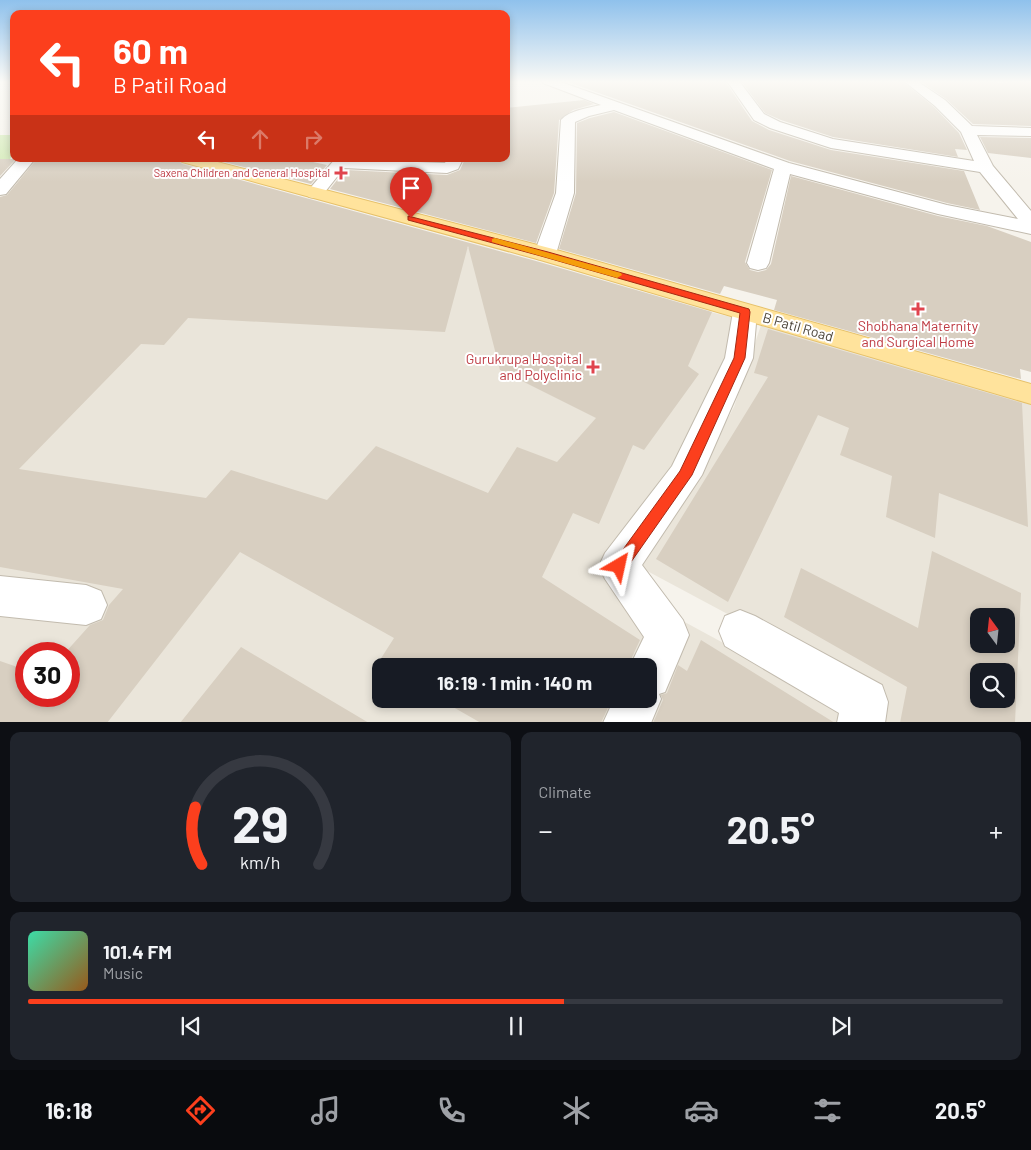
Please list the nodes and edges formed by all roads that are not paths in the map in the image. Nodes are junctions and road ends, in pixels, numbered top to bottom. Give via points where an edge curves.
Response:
1 (580, 115) edge
2 (637, 115) edge
3 (757, 115) edge
4 (952, 115) edge
5 (968, 130) junction
6 (1031, 132) edge
7 (24, 162) edge
8 (199, 162) edge
9 (340, 162) edge
10 (356, 162) edge
11 (454, 162) edge
12 (784, 167) junction
13 (985, 168) junction
14 (0, 190) edge
15 (315, 193) junction
16 (1031, 223) edge
17 (1031, 228) edge
18 (545, 254) junction
19 (758, 263) dead end
20 (745, 312) junction
21 (1031, 394) edge
22 (0, 596) edge
23 (86, 605) dead end
24 (740, 631) dead end
25 (657, 659) edge
26 (634, 708) edge
27 (627, 722) edge
28 (860, 722) edge

1 - 18 street via 568,120 565,192
2 - 12 street
3 - 13 street via 775,125 831,143
4 - 5 street
5 - 6 street
5 - 13 street
7 - 14 street
8 - 15 main road, B Patil Road
9 - 15 street
10 - 11 street via 447,168
12 - 17 street via 944,210
12 - 19 street
13 - 16 street
15 - 18 main road, B Patil Road
18 - 20 main road, B Patil Road
20 - 21 main road, B Patil Road
20 - 25 street via 739,358 685,475 619,566 668,635
22 - 23 street
24 - 28 street via 864,702
26 - 27 street

